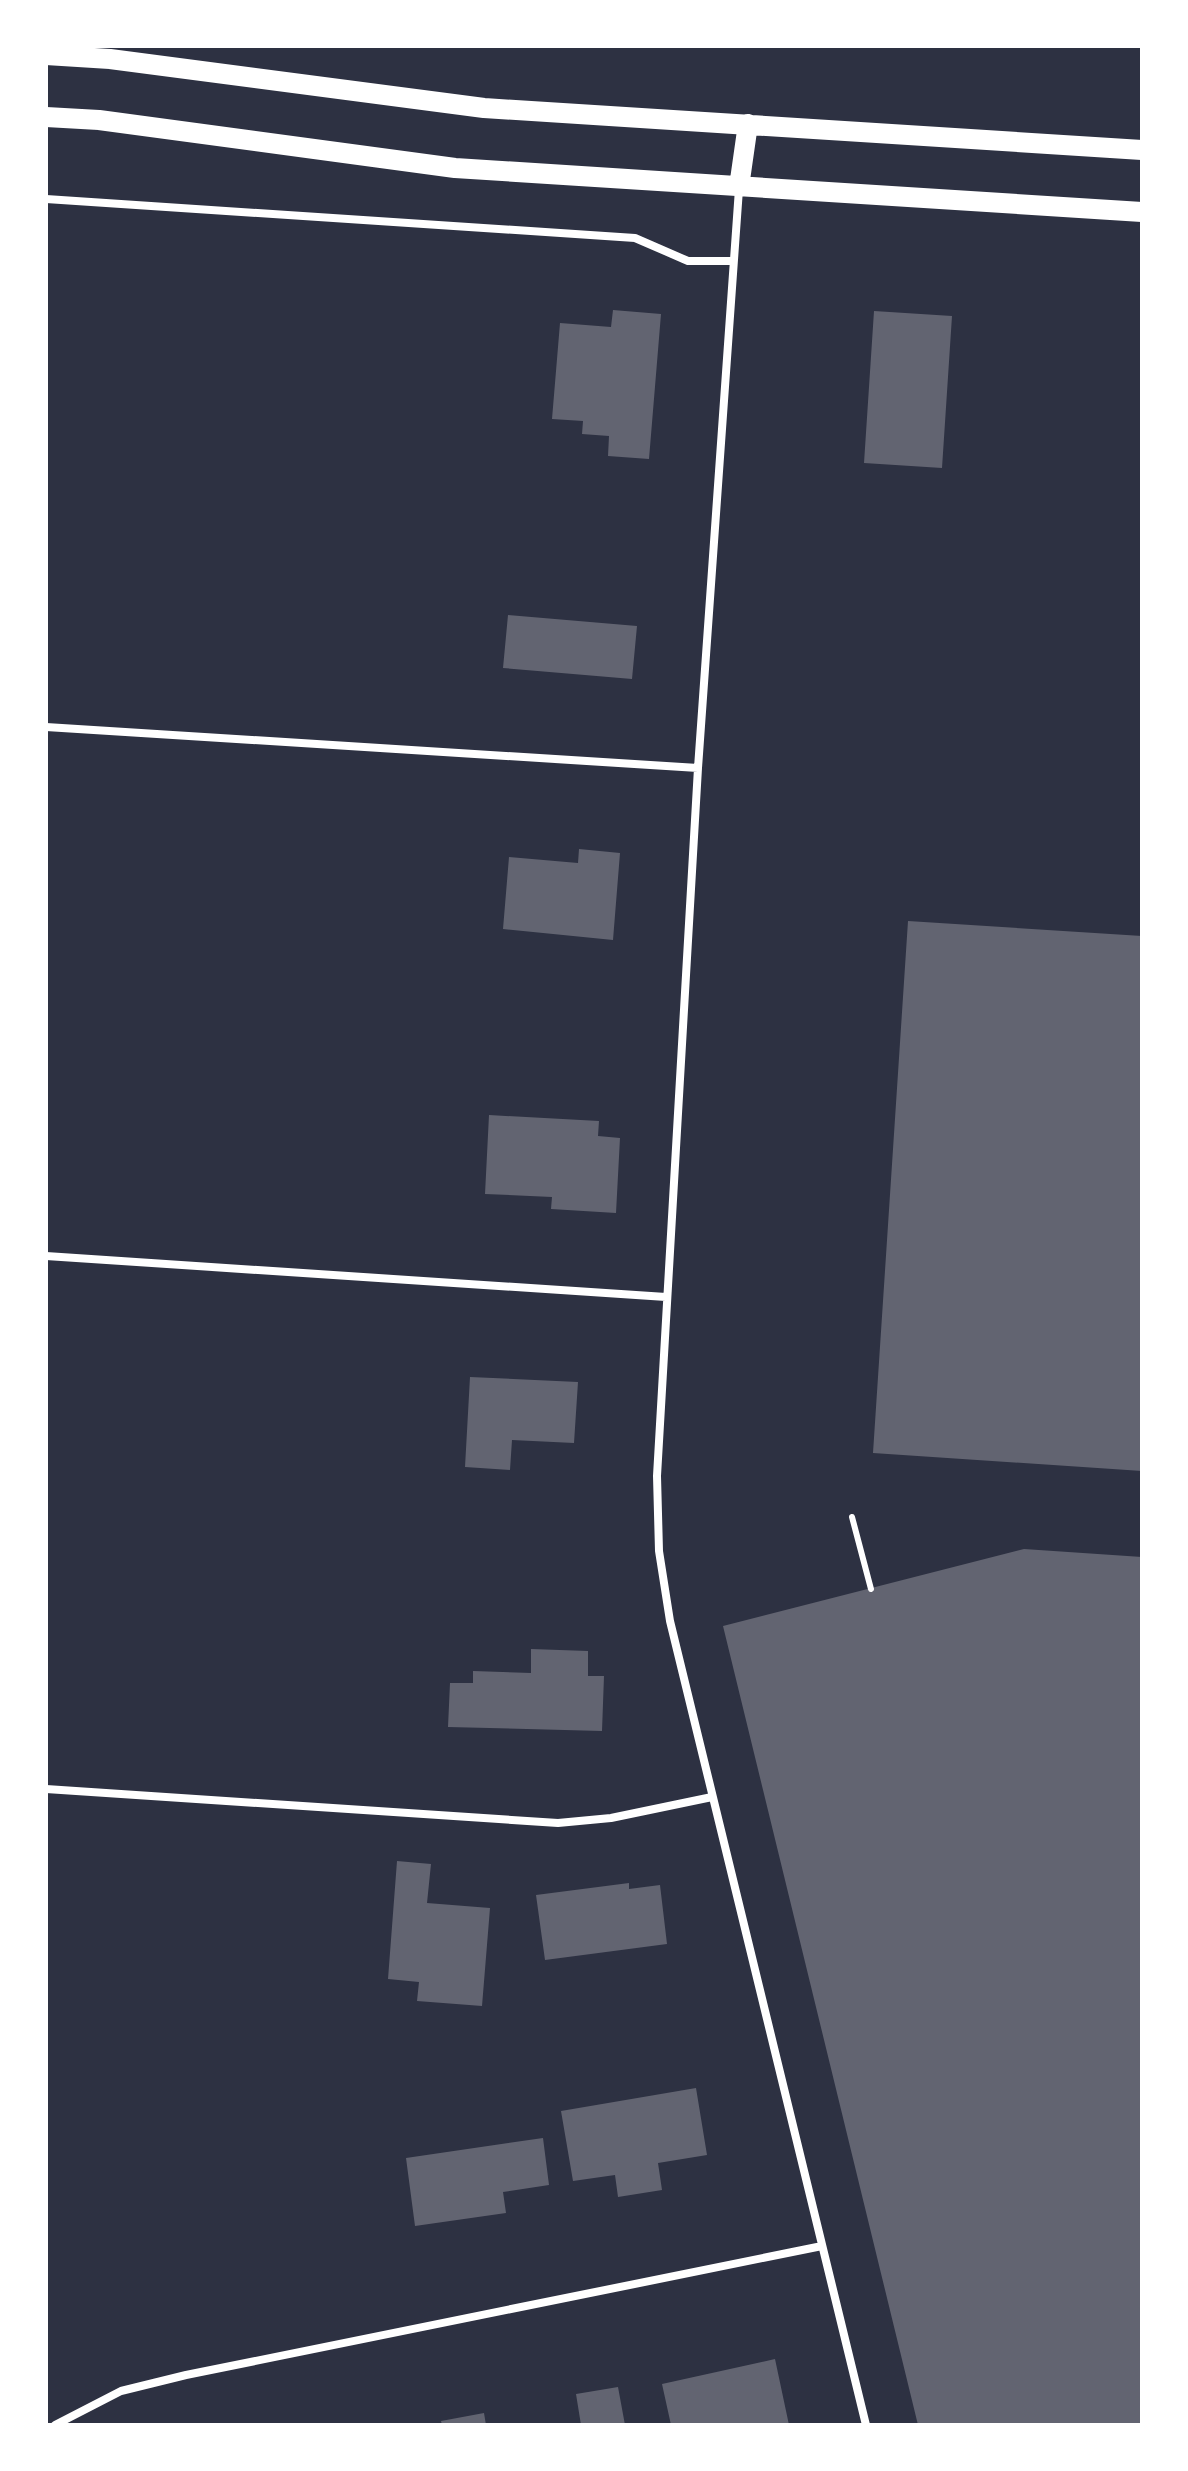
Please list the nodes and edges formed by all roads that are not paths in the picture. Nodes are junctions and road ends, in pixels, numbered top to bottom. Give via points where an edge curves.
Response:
1 (46, 55) edge
2 (46, 117) edge
3 (748, 124) junction
4 (1142, 150) edge
5 (739, 187) junction
6 (46, 199) edge
7 (1142, 212) edge
8 (733, 261) junction
9 (46, 727) edge
10 (698, 768) junction
11 (46, 1256) edge
12 (666, 1297) junction
13 (852, 1517) dead end
14 (871, 1589) dead end
15 (46, 1789) edge
16 (712, 1797) junction
17 (822, 2246) junction
18 (55, 2425) edge
19 (866, 2425) edge

1 - 3 main road via 484,108
2 - 5 main road via 455,168
3 - 4 main road
3 - 5 main road
5 - 7 main road
5 - 8 street
6 - 8 street via 635,238 688,261
8 - 10 street
9 - 10 street
10 - 12 street
11 - 12 street
12 - 16 street via 657,1476 659,1551
13 - 14 lane
15 - 16 street via 558,1823
16 - 17 street
17 - 18 street via 186,2375 121,2391
17 - 19 street

